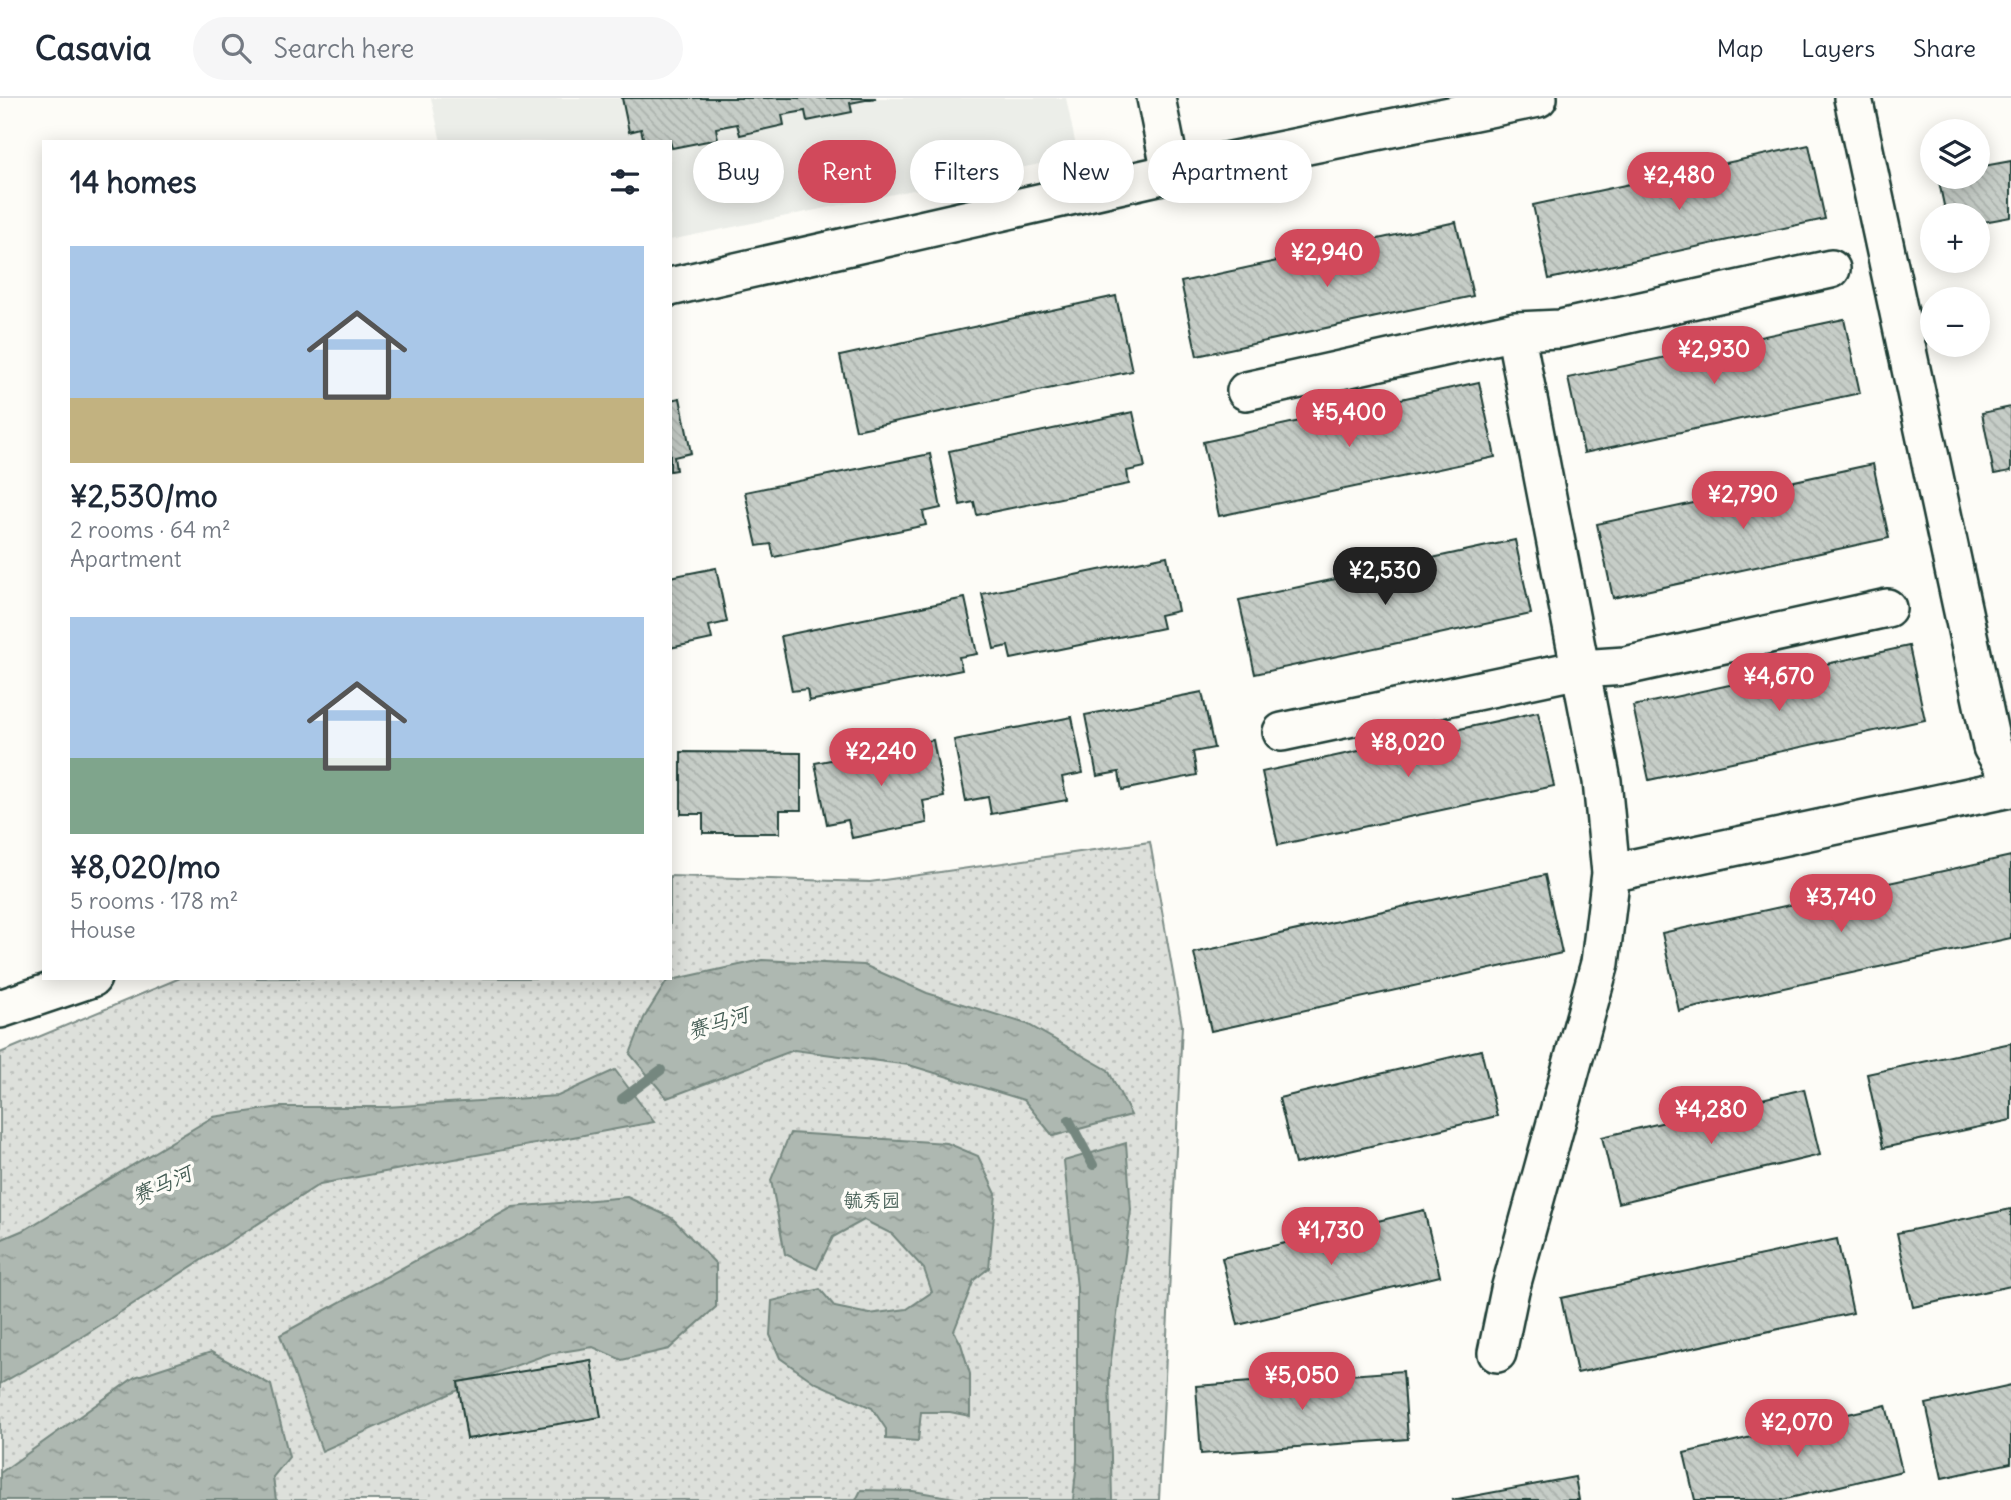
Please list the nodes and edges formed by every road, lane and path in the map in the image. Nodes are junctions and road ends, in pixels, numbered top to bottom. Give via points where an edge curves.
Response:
1 (1156, 98) edge
2 (1538, 98) edge
3 (1853, 98) edge
4 (1164, 140) edge
5 (1312, 144) edge
6 (1148, 178) edge
7 (1831, 269) dead end
8 (672, 286) edge
9 (1515, 331) junction
10 (1246, 391) dead end
11 (1887, 607) dead end
12 (1580, 668) junction
13 (1282, 732) dead end
14 (2011, 779) edge
15 (2011, 788) edge
16 (1611, 873) junction
17 (86, 980) edge
18 (0, 1009) edge
19 (1497, 1353) dead end

1 - 4 street
2 - 5 street
3 - 14 street via 1992,747
6 - 8 street
7 - 9 street via 1560,329
9 - 10 street
9 - 12 street
11 - 12 street via 1625,666
12 - 13 street
12 - 16 street via 1602,781
15 - 16 street
16 - 19 street via 1600,963 1510,1290
17 - 18 street

